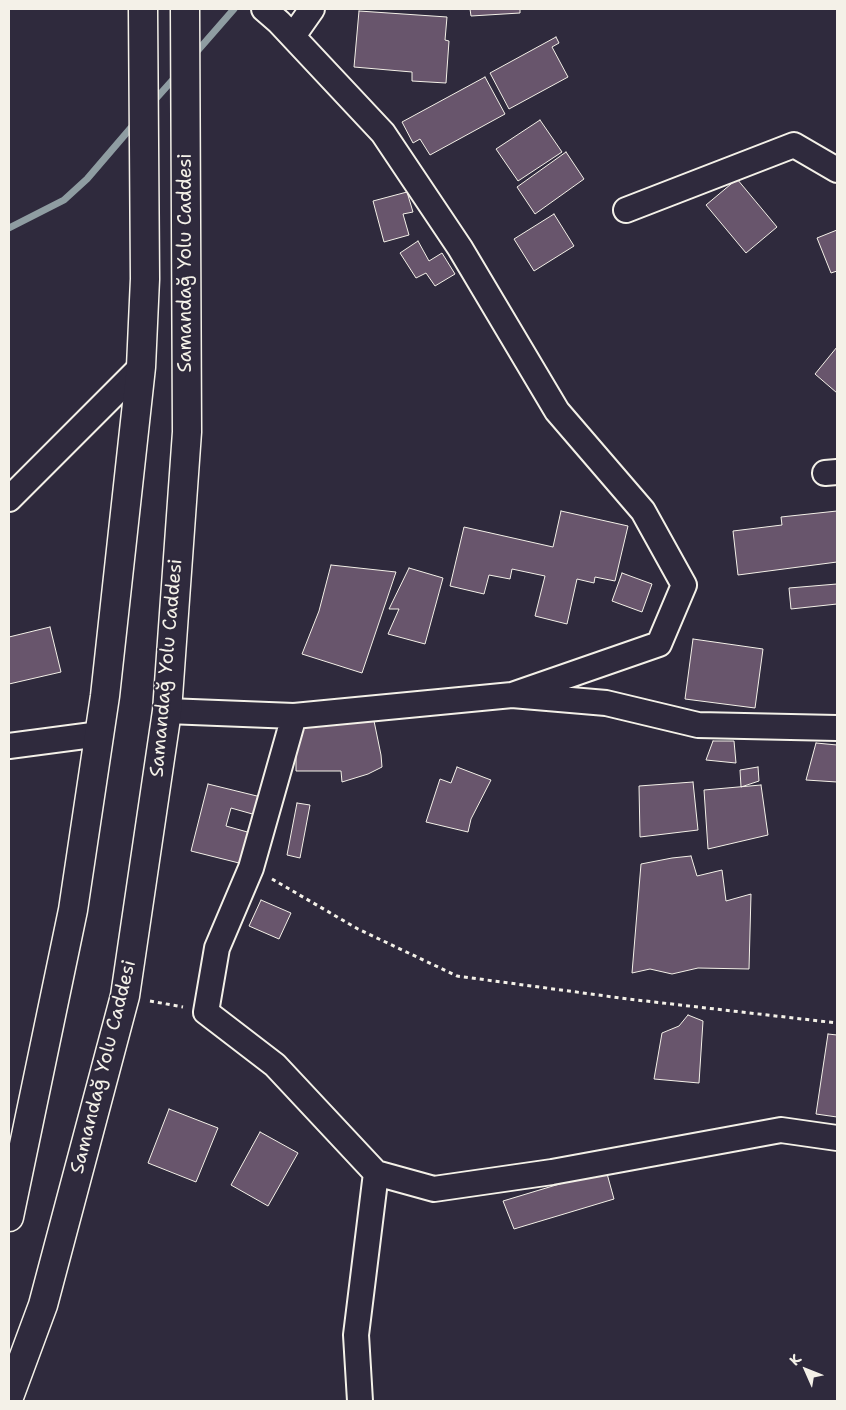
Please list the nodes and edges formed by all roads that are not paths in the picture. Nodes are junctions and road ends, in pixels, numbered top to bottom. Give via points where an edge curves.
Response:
1 (143, 9) edge
2 (264, 9) edge
3 (312, 9) edge
4 (185, 12) edge
5 (293, 36) junction
6 (837, 170) edge
7 (626, 210) dead end
8 (141, 367) junction
9 (9, 499) edge
10 (512, 695) junction
11 (168, 711) junction
12 (294, 716) junction
13 (837, 728) edge
14 (100, 734) junction
15 (9, 746) edge
16 (837, 1138) edge
17 (376, 1173) junction
18 (9, 1217) edge
19 (9, 1397) edge
20 (360, 1401) edge

1 - 8 highway via 145,279
2 - 5 street
3 - 5 street
4 - 11 highway, Samandağ Yolu Caddesi via 186,432
5 - 10 street via 383,133 460,248 558,411 642,511 684,584 659,644
6 - 7 street via 794,145
8 - 9 street
8 - 14 highway
10 - 12 street
10 - 13 street via 606,703 698,725
11 - 12 street
11 - 19 highway, Samandağ Yolu Caddesi via 125,996 43,1305
12 - 17 street via 252,868 217,948 206,1012 275,1065
14 - 15 street
14 - 18 highway via 73,910
16 - 17 street via 781,1130 552,1172 434,1189
17 - 20 street via 356,1335

